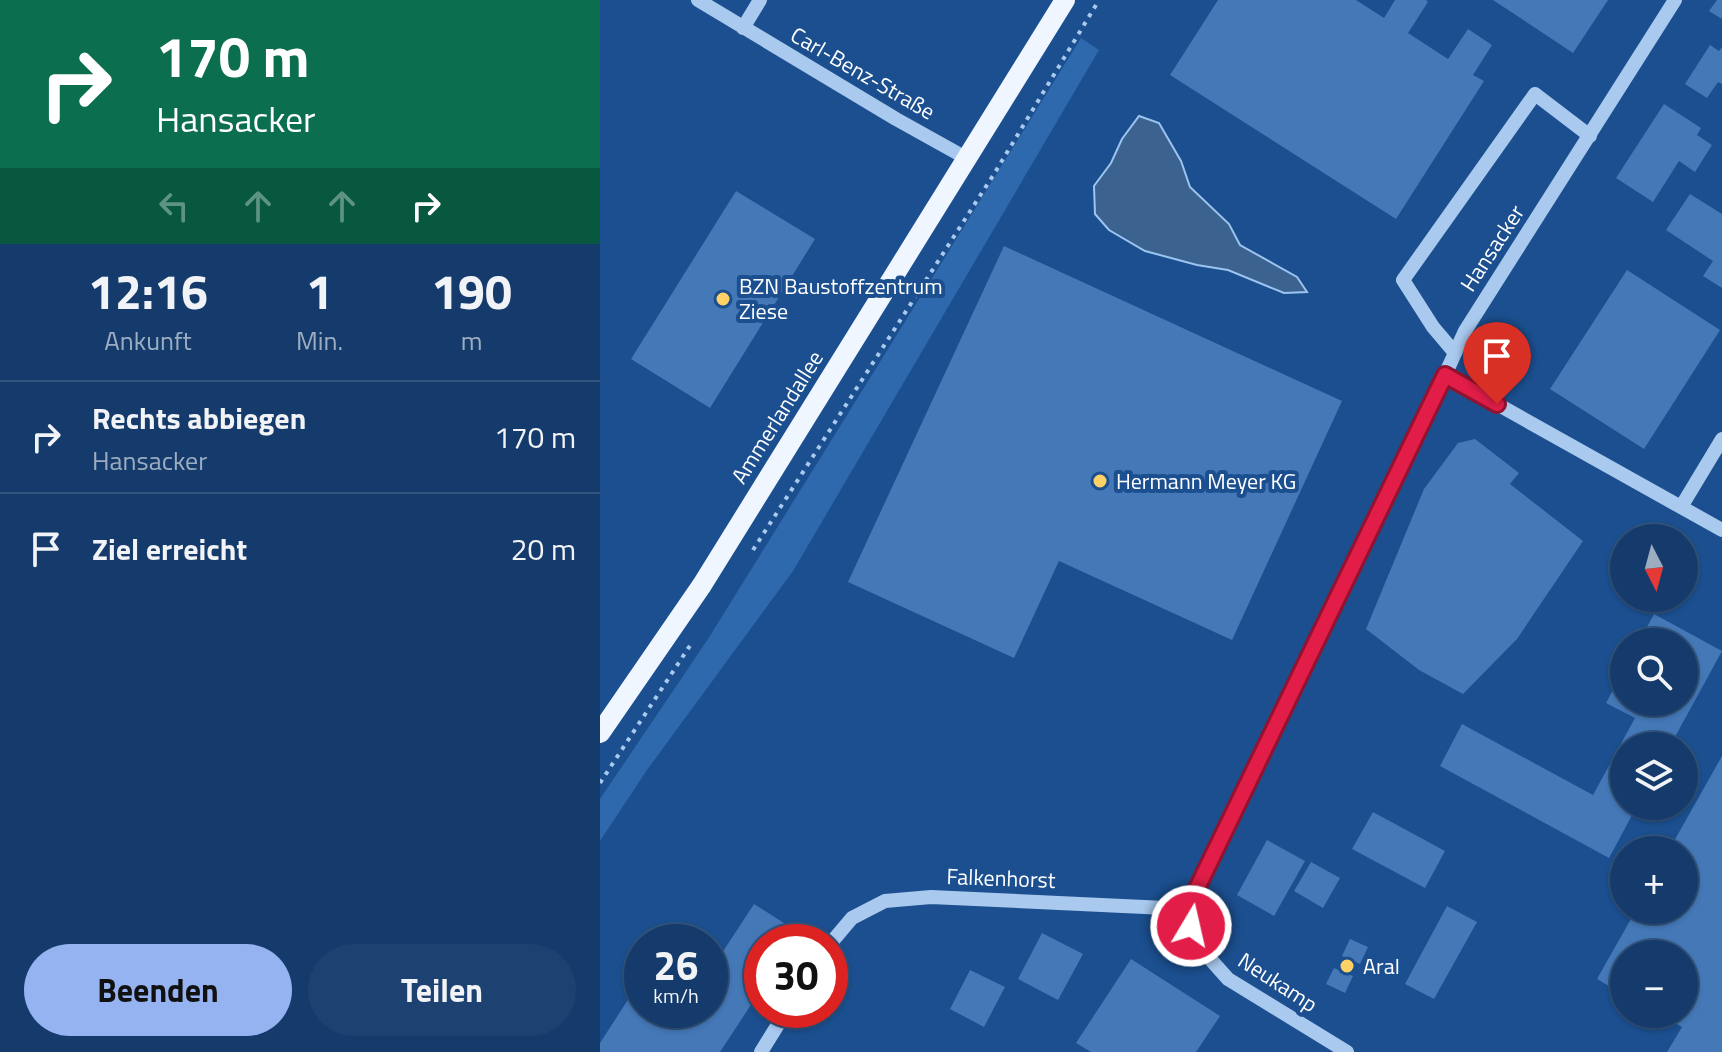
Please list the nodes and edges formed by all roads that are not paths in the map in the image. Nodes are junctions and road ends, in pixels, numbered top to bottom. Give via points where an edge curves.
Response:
1 (698, 0) edge
2 (760, 0) edge
3 (1065, 0) edge
4 (1675, 0) edge
5 (743, 28) junction
6 (1590, 136) junction
7 (966, 158) junction
8 (1455, 353) junction
9 (1445, 375) junction
10 (1722, 439) edge
11 (1681, 507) junction
12 (1722, 530) edge
13 (600, 733) edge
14 (1187, 909) junction
15 (847, 924) edge
16 (776, 1028) edge
17 (761, 1052) edge
18 (1347, 1052) edge

1 - 5 street, Carl-Benz-Straße
2 - 5 street
3 - 7 main road, Ammerlandallee
4 - 6 street, Hansacker
5 - 7 street, Carl-Benz-Straße
6 - 8 street, Hansacker
6 - 8 street via 1535,94 1403,280
7 - 13 main road, Ammerlandallee via 702,585
8 - 9 street, Hansacker
9 - 11 street
9 - 14 street
10 - 11 street
11 - 12 street
14 - 15 street, Falkenhorst via 931,897 885,901
14 - 18 street, Neukamp via 1195,942 1228,979
16 - 17 street

